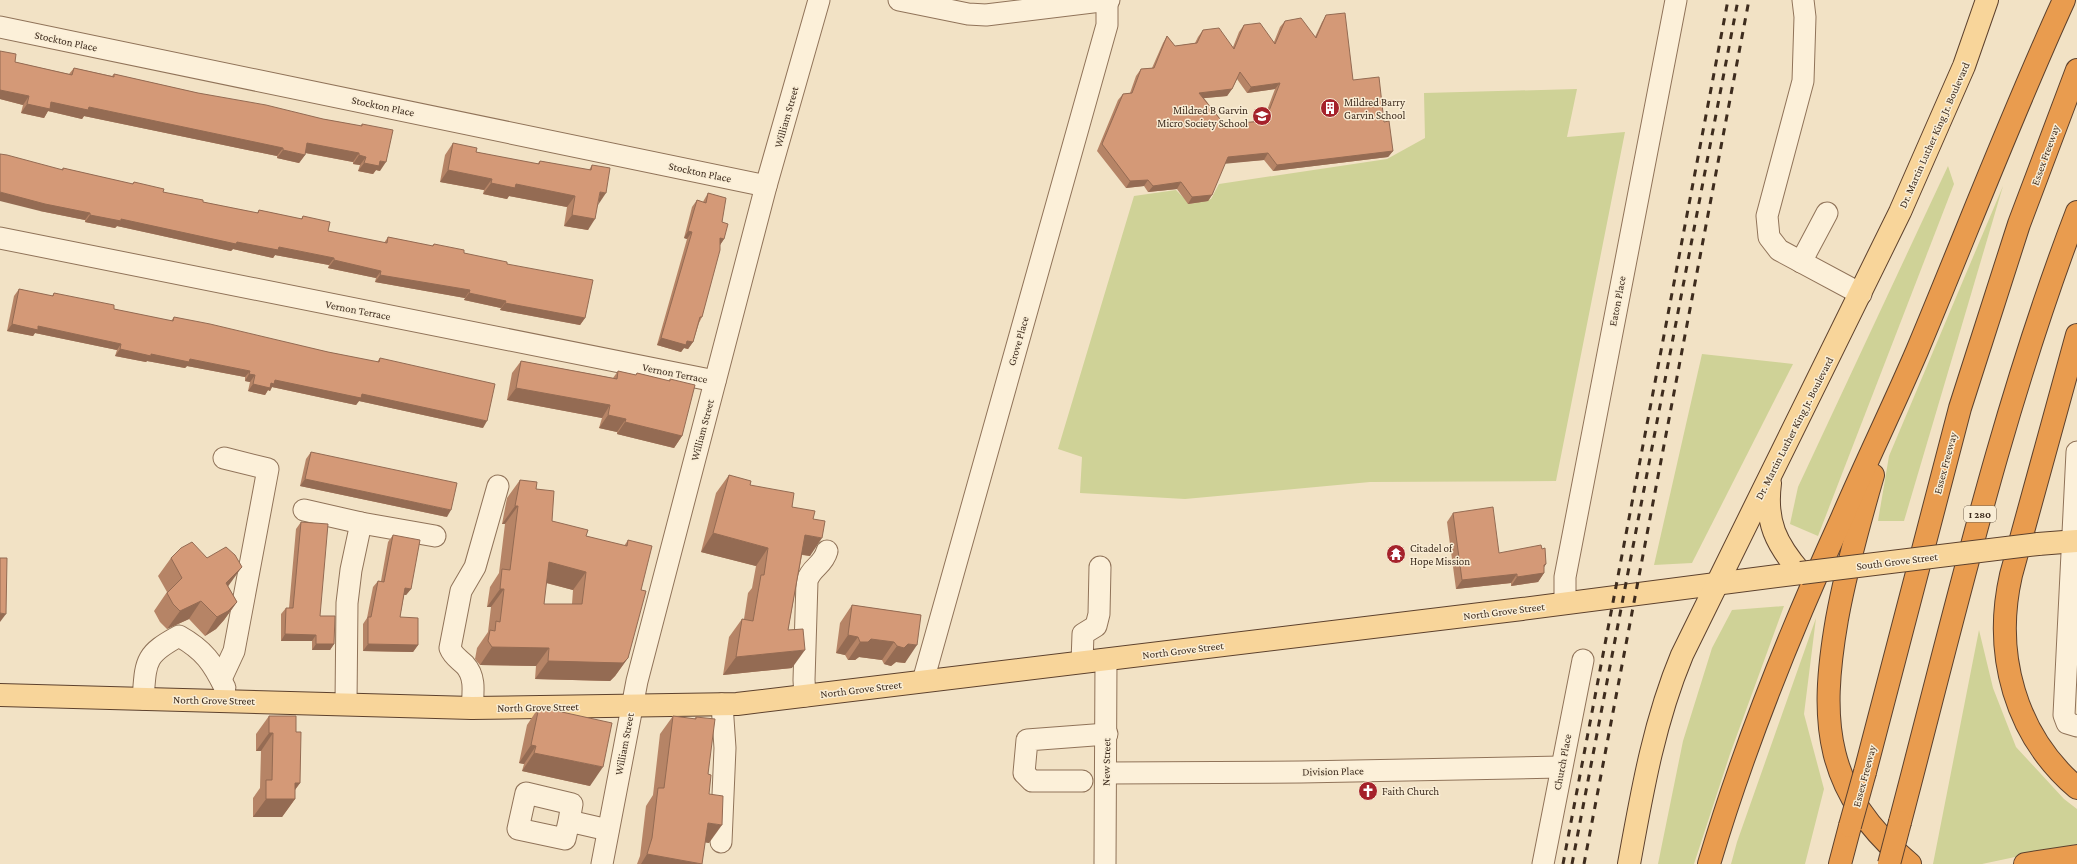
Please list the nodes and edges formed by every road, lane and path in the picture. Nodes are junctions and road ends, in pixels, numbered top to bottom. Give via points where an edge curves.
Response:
1 (819, 0) edge
2 (899, 0) edge
3 (1108, 0) edge
4 (1676, 0) edge
5 (1803, 0) edge
6 (1987, 0) edge
7 (2064, 0) edge
8 (0, 27) edge
9 (2077, 70) edge
10 (766, 186) junction
11 (2077, 212) edge
12 (1827, 213) dead end
13 (0, 238) edge
14 (1801, 262) junction
15 (1861, 294) junction
16 (2077, 334) edge
17 (1916, 351) junction
18 (715, 381) junction
19 (2077, 452) edge
20 (224, 458) dead end
21 (1773, 470) junction
22 (498, 486) dead end
23 (304, 510) dead end
24 (361, 523) junction
25 (435, 536) dead end
26 (2074, 541) edge
27 (827, 551) dead end
28 (1100, 567) dead end
29 (1801, 573) junction
30 (1717, 583) junction
31 (1565, 603) junction
32 (1106, 660) junction
33 (1583, 660) dead end
34 (1082, 662) junction
35 (221, 679) junction
36 (923, 681) junction
37 (0, 695) edge
38 (805, 696) junction
39 (143, 699) junction
40 (232, 701) junction
41 (346, 703) junction
42 (722, 704) junction
43 (632, 705) junction
44 (472, 708) junction
45 (2077, 726) edge
46 (1107, 734) junction
47 (1561, 767) junction
48 (1106, 772) junction
49 (1082, 781) dead end
50 (2077, 788) edge
51 (569, 821) dead end
52 (608, 830) junction
53 (721, 842) edge
54 (2077, 856) edge
55 (602, 864) edge
56 (1105, 864) edge
57 (1543, 864) edge
58 (1629, 864) edge
59 (1710, 864) edge
60 (1840, 864) edge
61 (1889, 864) edge
62 (1910, 864) edge
63 (2025, 864) edge

1 - 10 street, William Street
2 - 3 street via 968,14 986,15
3 - 36 street, Grove Place via 1107,25
4 - 31 street, Eaton Place via 1565,577
5 - 14 street via 1803,81 1767,216 1769,237 1779,250
6 - 15 main road, Dr. Martin Luther King Jr. Boulevard via 1964,66 1939,125
7 - 17 highway via 2012,116
8 - 10 street, Stockton Place
9 - 60 highway, Essex Freeway, bridge via 2019,224 1968,383 1934,501
10 - 18 street, William Street
11 - 61 highway, I 280, bridge via 2026,358 1989,480
12 - 14 street
13 - 18 street, Vernon Terrace
14 - 15 street
15 - 21 main road, Dr. Martin Luther King Jr. Boulevard
16 - 50 highway via 2011,575 2004,630 2009,674 2022,716 2050,761
17 - 59 highway via 1821,564 1773,680 1742,764
17 - 62 highway via 1874,472 1856,536 1836,626 1827,701 1829,733 1852,798 1875,832
18 - 43 street, William Street
19 - 26 street
20 - 35 street via 268,469 234,651
21 - 29 main road via 1769,494 1772,527 1781,546
21 - 30 main road, Dr. Martin Luther King Jr. Boulevard
22 - 44 street via 475,567 461,591 450,648 453,655 468,669 473,680
23 - 24 street
24 - 25 street
24 - 41 street via 347,603
26 - 29 main road, South Grove Street, bridge
26 - 45 street via 2064,715 2067,723
27 - 38 street via 824,560 809,575 807,581
28 - 34 street via 1099,614 1096,626 1083,634
29 - 30 main road, South Grove Street
30 - 31 main road, North Grove Street
30 - 58 main road, Dr. Martin Luther King Jr. Boulevard via 1682,655 1661,712
31 - 32 main road, North Grove Street
32 - 34 main road, North Grove Street
32 - 46 street, New Street
33 - 47 street, Church Place
34 - 36 main road, North Grove Street
35 - 39 street via 214,665 197,646 179,636 158,648 146,666
35 - 40 street
36 - 38 main road, North Grove Street
37 - 39 main road, North Grove Street
38 - 42 main road, North Grove Street
39 - 40 main road, North Grove Street
40 - 41 main road, North Grove Street
41 - 44 main road, North Grove Street
42 - 43 main road, North Grove Street
42 - 53 street via 725,748
43 - 44 main road, North Grove Street
43 - 52 street, William Street
46 - 48 street, New Street
46 - 49 street via 1027,740 1024,773 1032,781
47 - 48 street, Division Place via 1308,772
47 - 57 street, Church Place
48 - 56 street, New Street
51 - 52 street
52 - 55 street, William Street
54 - 63 highway

